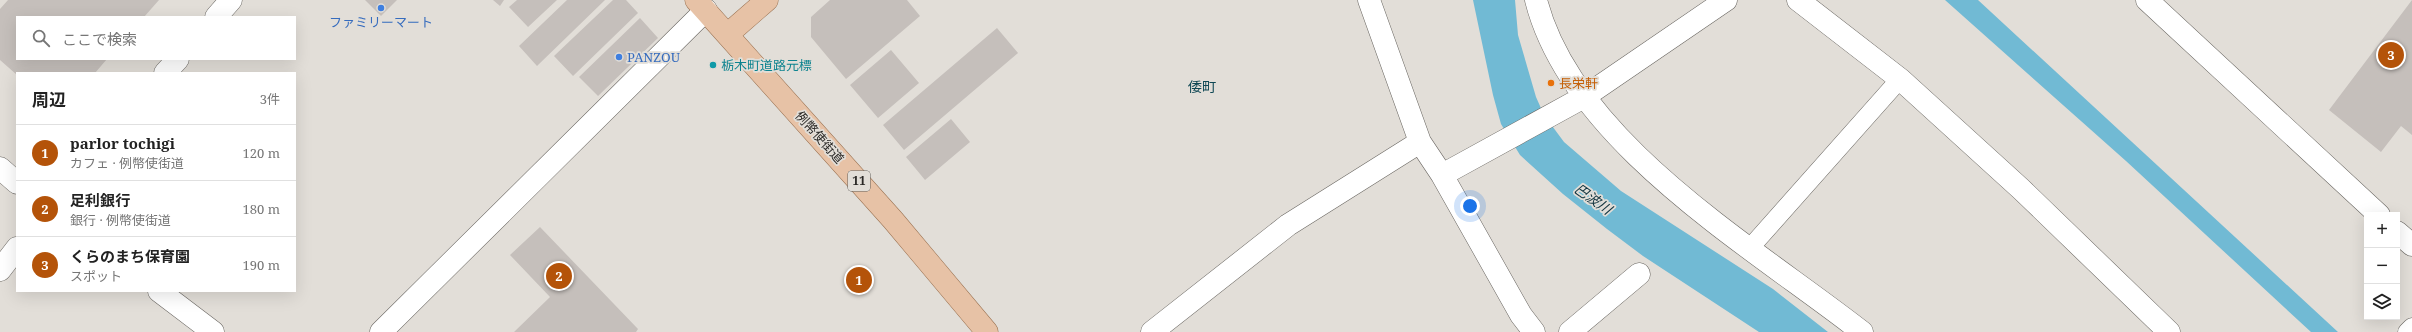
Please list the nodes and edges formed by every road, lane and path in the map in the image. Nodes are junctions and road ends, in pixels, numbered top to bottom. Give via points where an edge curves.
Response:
1 (231, 0) edge
2 (767, 0) edge
3 (1369, 0) edge
4 (1536, 0) edge
5 (1726, 0) edge
6 (1798, 0) edge
7 (2147, 0) edge
8 (701, 5) edge
9 (217, 16) edge
10 (728, 34) junction
11 (177, 60) edge
12 (166, 72) edge
13 (1900, 79) junction
14 (1584, 97) junction
15 (1420, 142) junction
16 (0, 168) edge
17 (1442, 175) junction
18 (16, 182) edge
19 (2376, 212) edge
20 (2400, 235) edge
21 (2412, 245) edge
22 (16, 249) edge
23 (1750, 249) junction
24 (0, 270) edge
25 (1638, 274) dead end
26 (160, 292) edge
27 (2412, 327) edge
28 (213, 332) edge
29 (381, 332) edge
30 (987, 332) edge
31 (1152, 332) edge
32 (1534, 332) edge
33 (1570, 332) edge
34 (1862, 332) edge
35 (2169, 332) edge
36 (2407, 332) edge

1 - 9 street
2 - 10 main road
3 - 15 street
4 - 14 street via 1540,18 1567,74
5 - 14 street
6 - 13 street
7 - 19 street
8 - 10 main road, 例幣使街道 / 11
8 - 29 street
10 - 30 main road, 例幣使街道 / 11 via 893,220
11 - 12 street
13 - 23 lane
13 - 35 street via 2021,189
14 - 17 street
14 - 23 street via 1631,152
15 - 17 street
15 - 31 street via 1288,225
16 - 18 street
17 - 32 street via 1521,315
20 - 21 street
22 - 24 street
23 - 34 street
25 - 33 street
26 - 28 street
27 - 36 lane

